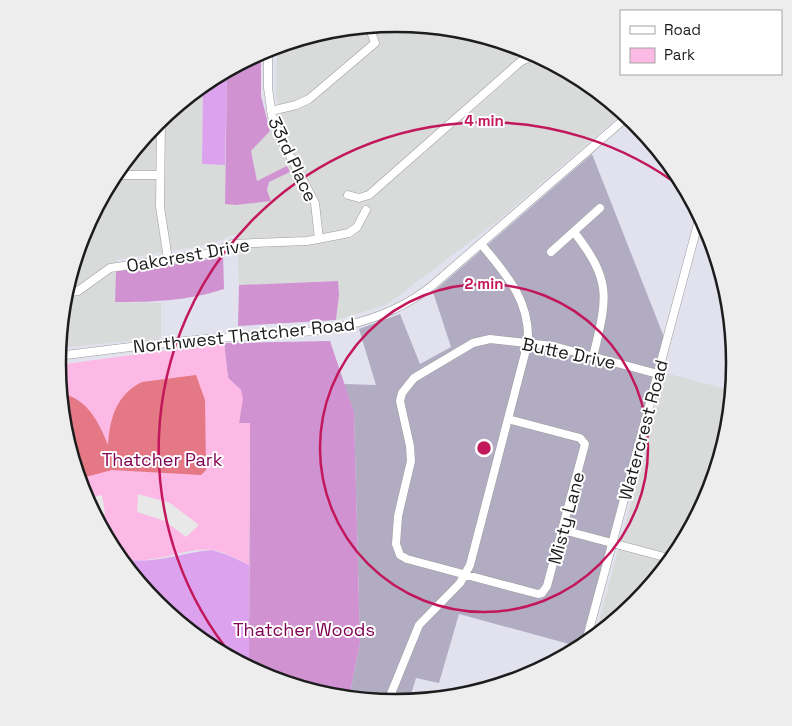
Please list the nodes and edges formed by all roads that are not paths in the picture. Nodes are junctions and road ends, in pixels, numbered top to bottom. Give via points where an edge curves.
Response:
1 (372, 33) edge
2 (268, 59) edge
3 (525, 59) edge
4 (271, 111) junction
5 (622, 122) edge
6 (161, 130) edge
7 (124, 175) edge
8 (160, 175) junction
9 (348, 195) dead end
10 (600, 208) dead end
11 (366, 210) dead end
12 (697, 228) edge
13 (574, 232) junction
14 (319, 239) junction
15 (481, 244) junction
16 (551, 252) dead end
17 (168, 259) junction
18 (74, 292) edge
19 (528, 342) junction
20 (66, 355) edge
21 (593, 356) junction
22 (658, 374) junction
23 (508, 419) junction
24 (563, 530) junction
25 (612, 545) junction
26 (663, 558) edge
27 (465, 575) junction
28 (589, 631) edge
29 (391, 694) edge

1 - 4 street via 375,43 309,99
2 - 4 street, 33rd Place
3 - 9 street via 368,195 359,198
4 - 14 street, 33rd Place via 279,135 315,203
5 - 15 street, Northwest Thatcher Road
6 - 8 street
7 - 8 street
8 - 17 street via 160,207
10 - 13 street
11 - 14 street, Oakcrest Drive via 357,226 349,232
12 - 22 street, Watercrest Road
13 - 16 street
13 - 21 street via 590,253 602,279 604,311
14 - 17 street, Oakcrest Drive via 237,243 213,253
15 - 19 street via 518,292 525,309
15 - 20 street, Northwest Thatcher Road via 410,303 357,324
17 - 18 street, Oakcrest Drive via 108,269
19 - 21 street, Butte Drive
19 - 23 street
19 - 27 street, Butte Drive via 490,339 473,343 414,378 402,393 400,410 411,461 398,516 397,550 406,559
21 - 22 street, Butte Drive
22 - 25 street, Watercrest Road
23 - 24 street, Misty Lane via 584,441 584,453
23 - 27 street
24 - 25 street
24 - 27 street, Misty Lane via 547,586 542,593
25 - 26 street
25 - 28 street, Watercrest Road
27 - 29 street via 420,625

